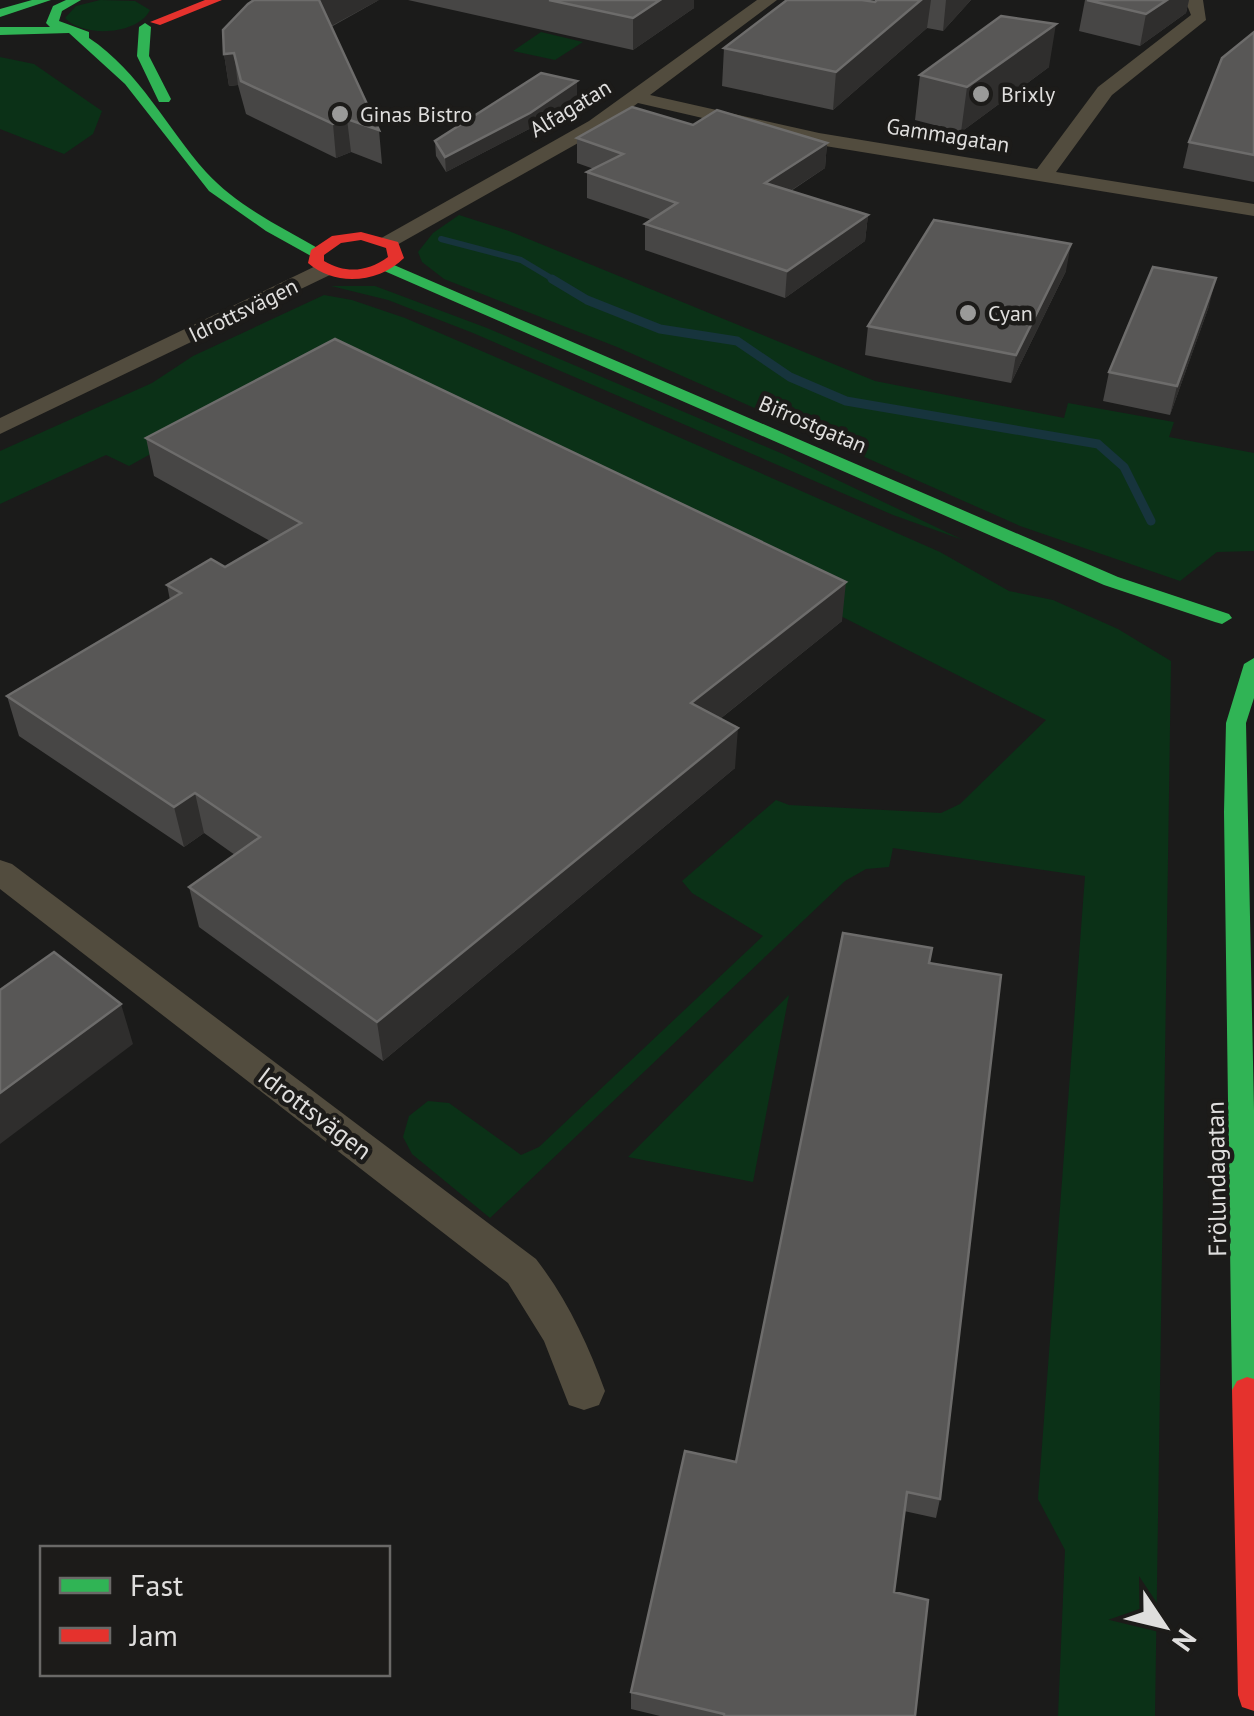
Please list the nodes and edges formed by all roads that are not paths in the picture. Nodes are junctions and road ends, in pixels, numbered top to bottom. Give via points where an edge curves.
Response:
1 (216, 0) edge
2 (738, 0) edge
3 (1194, 0) edge
4 (765, 2) edge
5 (65, 11) edge
6 (0, 15) edge
7 (138, 23) edge
8 (0, 31) edge
9 (636, 97) junction
10 (1043, 175) junction
11 (1254, 210) edge
12 (346, 237) junction
13 (387, 241) junction
14 (320, 261) junction
15 (387, 267) junction
16 (0, 428) edge
17 (1254, 664) edge
18 (0, 872) edge
19 (584, 1392) dead end
20 (1254, 1695) edge

1 - 7 main road
2 - 4 street
3 - 10 street via 1200,16 1105,91
4 - 9 street, Alfagatan
5 - 6 main road
5 - 7 main road
5 - 8 main road
5 - 14 main road via 126,72 210,184
7 - 12 main road via 147,70 214,166 268,209
9 - 10 street, Gammagatan via 800,136
9 - 13 street, Alfagatan
10 - 11 street, Gammagatan
12 - 13 main road
12 - 14 main road via 328,242
13 - 15 main road via 398,254
14 - 15 main road, Bifrostgatan via 355,275
14 - 16 street, Idrottsvägen
15 - 17 main road, Bifrostgatan via 1111,581 1231,612 1218,630 1227,647
17 - 20 main road, Frölundagatan via 1236,723 1234,812
18 - 19 street, Idrottsvägen via 522,1271 570,1350

